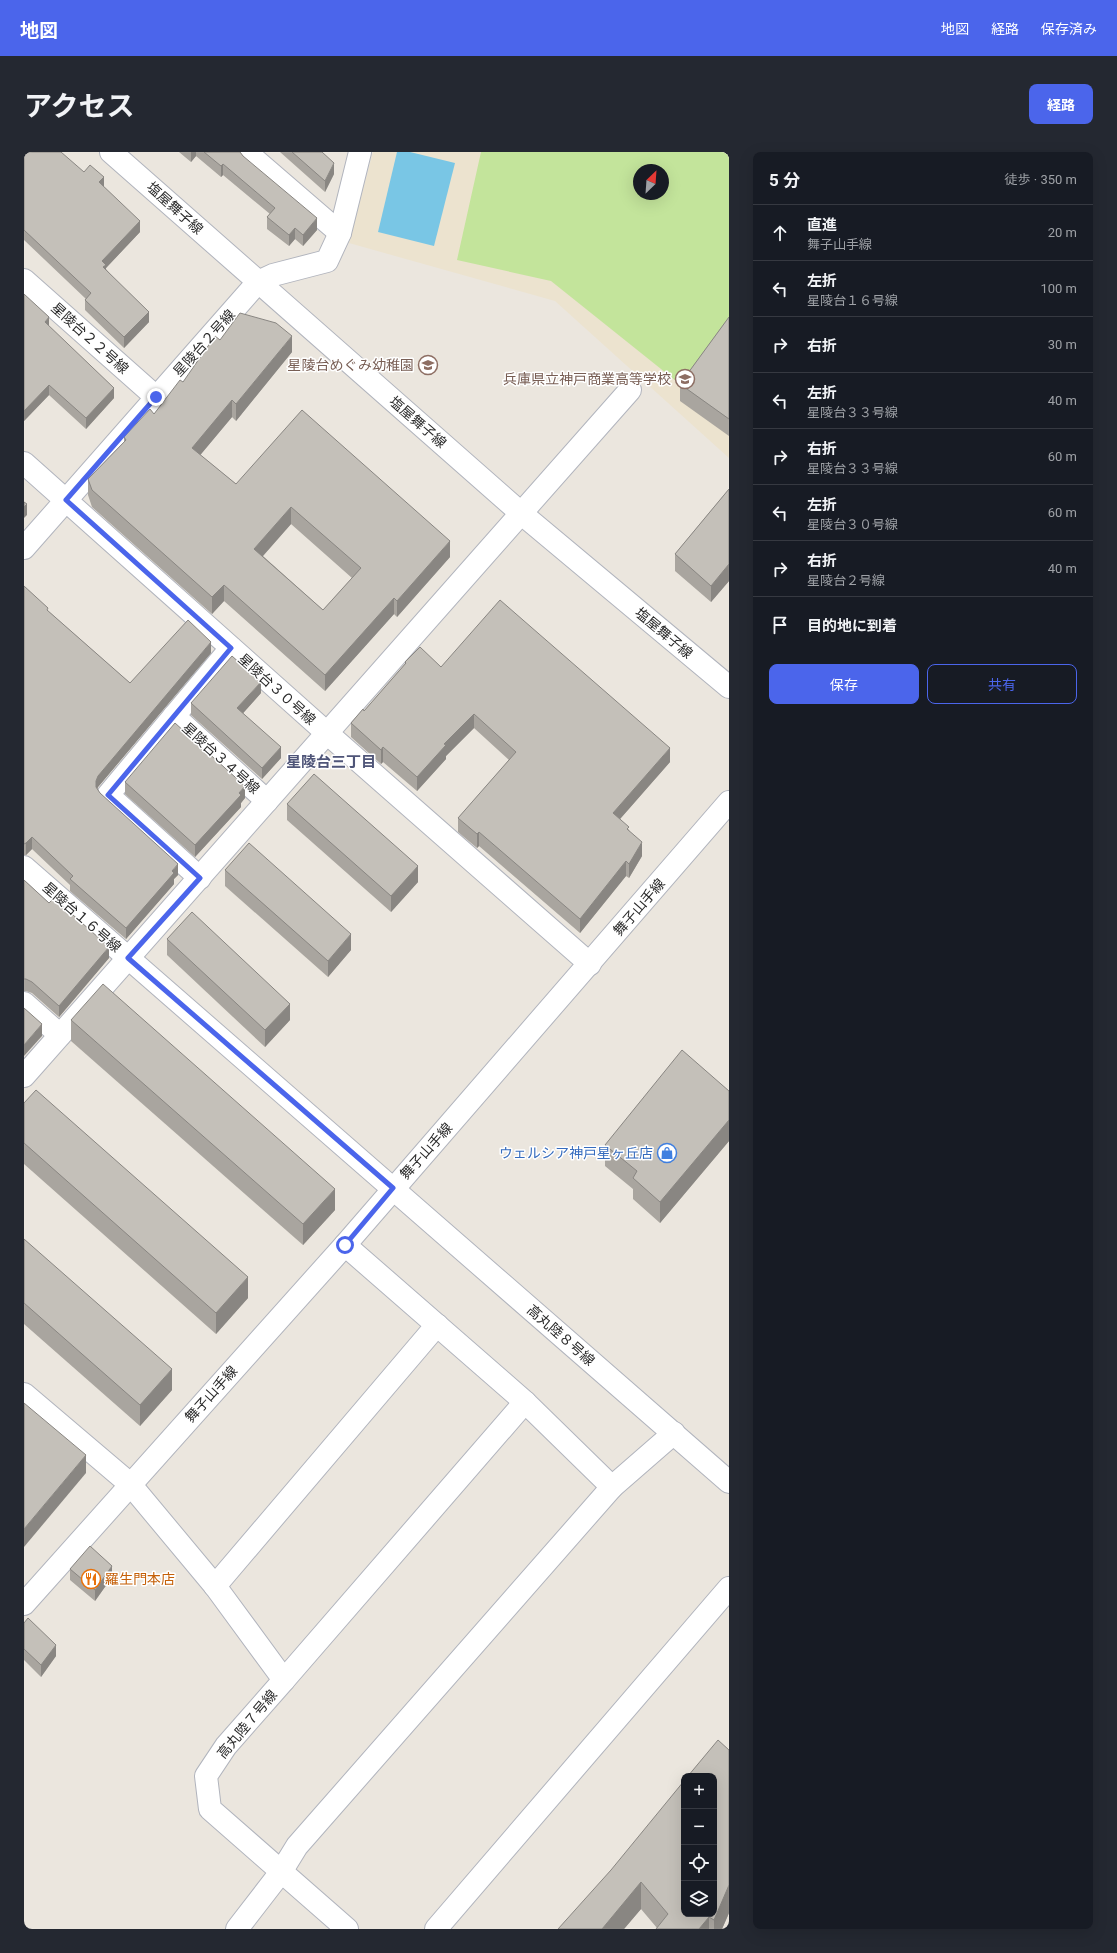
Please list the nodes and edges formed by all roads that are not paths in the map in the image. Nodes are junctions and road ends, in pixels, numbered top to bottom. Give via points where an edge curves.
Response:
1 (111, 152) edge
2 (246, 152) edge
3 (360, 152) edge
4 (340, 233) junction
5 (24, 280) edge
6 (258, 282) junction
7 (630, 390) dead end
8 (156, 397) junction
9 (24, 463) edge
10 (66, 500) junction
11 (522, 514) junction
12 (24, 548) edge
13 (231, 648) junction
14 (729, 687) edge
15 (174, 716) junction
16 (328, 734) junction
17 (267, 801) junction
18 (729, 802) edge
19 (24, 867) edge
20 (200, 878) junction
21 (128, 958) junction
22 (590, 964) junction
23 (24, 1003) edge
24 (60, 1035) junction
25 (24, 1076) edge
26 (393, 1188) junction
27 (345, 1245) junction
28 (437, 1325) junction
29 (24, 1394) edge
30 (525, 1402) junction
31 (674, 1433) junction
32 (729, 1482) edge
33 (130, 1484) junction
34 (612, 1487) junction
35 (215, 1586) junction
36 (729, 1588) edge
37 (24, 1604) edge
38 (284, 1680) junction
39 (281, 1872) junction
40 (237, 1929) edge
41 (347, 1929) edge
42 (436, 1929) edge

1 - 6 street, 塩屋舞子線
2 - 4 street
3 - 4 street
4 - 6 street via 327,261 273,275
5 - 8 street, 星陵台２２号線
6 - 8 street, 星陵台２号線
6 - 11 street, 塩屋舞子線
7 - 11 street
8 - 10 street, 星陵台２号線
9 - 10 street, 星陵台３０号線
10 - 12 street, 星陵台２号線
10 - 13 street, 星陵台３０号線
11 - 14 street, 塩屋舞子線
11 - 16 street via 374,678
13 - 15 street
13 - 16 street, 星陵台３０号線
15 - 17 street, 星陵台３４号線
15 - 20 street via 108,795
16 - 17 street
16 - 22 street, 星陵台３０号線
17 - 20 street
18 - 22 street, 舞子山手線
19 - 21 street, 星陵台１６号線
20 - 21 street
21 - 24 street
21 - 26 street, 星陵台１６号線
22 - 26 street, 舞子山手線
23 - 24 street
24 - 25 street
26 - 27 street, 舞子山手線
26 - 31 street, 高丸陸８号線
27 - 28 street
27 - 33 street, 舞子山手線
28 - 30 street
28 - 35 street
29 - 33 street, 高丸陸７号線
30 - 34 street
30 - 38 street
31 - 32 street, 高丸陸８号線
31 - 34 street
33 - 35 street, 高丸陸７号線
33 - 37 street, 舞子山手線
34 - 39 street via 297,1846
35 - 38 street, 高丸陸７号線
36 - 42 street
38 - 39 street, 高丸陸７号線 via 226,1746 206,1776 210,1809
39 - 40 street
39 - 41 street, 高丸陸７号線

